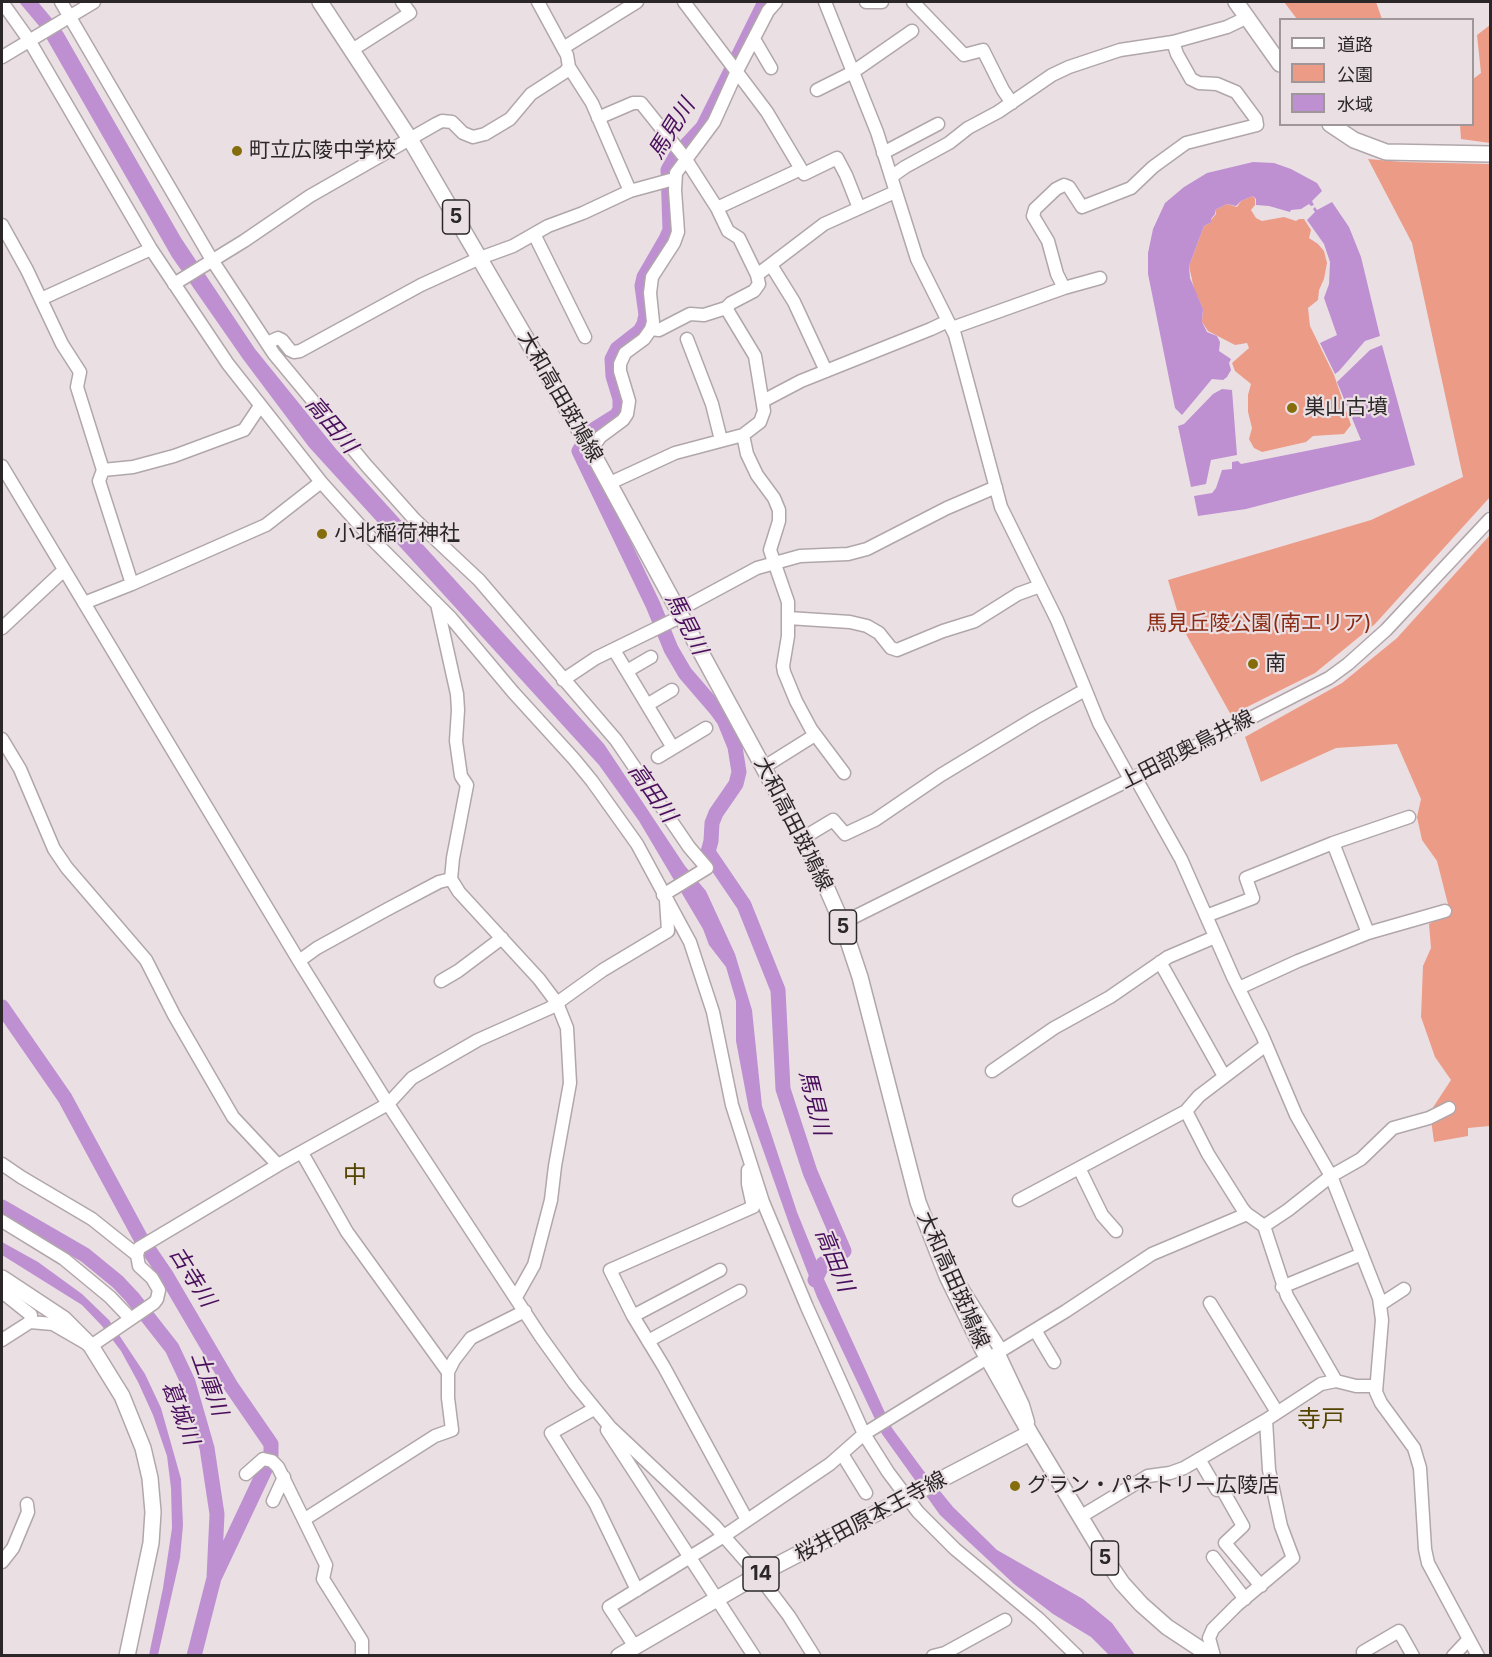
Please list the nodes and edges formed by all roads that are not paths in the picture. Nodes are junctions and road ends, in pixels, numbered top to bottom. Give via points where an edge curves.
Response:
1 (2, 2) edge
2 (61, 2) edge
3 (94, 2) edge
4 (320, 2) edge
5 (402, 2) edge
6 (538, 2) edge
7 (635, 2) edge
8 (684, 2) edge
9 (776, 2) edge
10 (825, 2) edge
11 (866, 2) edge
12 (882, 2) edge
13 (913, 2) edge
14 (1236, 2) edge
15 (69, 17) junction
16 (1248, 17) junction
17 (912, 31) dead end
18 (30, 39) junction
19 (754, 39) junction
20 (1173, 42) junction
21 (563, 48) junction
22 (352, 50) junction
23 (2, 57) edge
24 (1279, 61) edge
25 (734, 66) junction
26 (569, 67) junction
27 (771, 68) dead end
28 (853, 72) junction
29 (817, 90) dead end
30 (1012, 103) junction
31 (598, 118) junction
32 (938, 124) dead end
33 (1333, 126) edge
34 (410, 140) junction
35 (883, 153) junction
36 (1491, 154) edge
37 (682, 155) junction
38 (801, 169) junction
39 (891, 177) junction
40 (670, 181) junction
41 (630, 191) junction
42 (895, 192) junction
43 (717, 208) junction
44 (859, 208) junction
45 (2, 225) edge
46 (534, 234) junction
47 (151, 249) junction
48 (480, 258) junction
49 (212, 261) junction
50 (771, 265) junction
51 (757, 275) junction
52 (1100, 278) dead end
53 (175, 283) junction
54 (1064, 288) junction
55 (40, 299) junction
56 (726, 308) junction
57 (950, 324) junction
58 (651, 329) junction
59 (585, 337) dead end
60 (687, 339) dead end
61 (267, 343) junction
62 (294, 352) junction
63 (826, 371) junction
64 (292, 376) junction
65 (763, 400) junction
66 (260, 406) junction
67 (743, 435) junction
68 (721, 440) junction
69 (588, 445) junction
70 (2, 466) edge
71 (103, 470) junction
72 (321, 482) junction
73 (610, 483) junction
74 (996, 487) junction
75 (1491, 519) edge
76 (775, 563) junction
77 (64, 570) junction
78 (132, 584) junction
79 (1040, 586) junction
80 (84, 603) junction
81 (437, 603) junction
82 (681, 613) junction
83 (788, 618) junction
84 (2, 628) edge
85 (614, 650) junction
86 (651, 657) dead end
87 (627, 671) junction
88 (563, 680) junction
89 (672, 690) dead end
90 (1086, 690) junction
91 (647, 705) junction
92 (706, 728) dead end
93 (815, 735) junction
94 (2, 739) edge
95 (673, 748) junction
96 (658, 757) dead end
97 (764, 767) junction
98 (844, 774) dead end
99 (1132, 778) junction
100 (1409, 817) dead end
101 (803, 838) junction
102 (1333, 843) junction
103 (451, 879) junction
104 (665, 896) junction
105 (1445, 911) dead end
106 (1206, 916) junction
107 (842, 922) junction
108 (1368, 933) junction
109 (1215, 937) junction
110 (502, 938) junction
111 (299, 961) junction
112 (1160, 962) junction
113 (441, 981) dead end
114 (1239, 988) junction
115 (557, 1003) junction
116 (1266, 1045) junction
117 (992, 1071) dead end
118 (1224, 1076) junction
119 (388, 1104) junction
120 (1449, 1108) dead end
121 (1185, 1111) junction
122 (302, 1153) junction
123 (749, 1161) junction
124 (2, 1164) edge
125 (278, 1165) junction
126 (1079, 1168) junction
127 (1331, 1176) junction
128 (1019, 1200) dead end
129 (753, 1207) junction
130 (1247, 1214) junction
131 (2, 1221) edge
132 (1264, 1226) junction
133 (1116, 1231) dead end
134 (776, 1235) junction
135 (935, 1246) junction
136 (1362, 1254) junction
137 (136, 1255) junction
138 (720, 1270) dead end
139 (2, 1278) edge
140 (1282, 1287) junction
141 (1404, 1289) dead end
142 (740, 1291) dead end
143 (2, 1292) edge
144 (516, 1297) junction
145 (1210, 1303) dead end
146 (1381, 1304) junction
147 (525, 1311) junction
148 (633, 1316) junction
149 (130, 1318) junction
150 (30, 1322) junction
151 (1035, 1330) junction
152 (2, 1340) edge
153 (648, 1341) junction
154 (91, 1346) junction
155 (997, 1352) junction
156 (1054, 1362) dead end
157 (980, 1363) dead end
158 (448, 1372) junction
159 (1336, 1381) junction
160 (1376, 1386) junction
161 (594, 1409) junction
162 (1277, 1412) junction
163 (1266, 1420) junction
164 (1030, 1433) junction
165 (864, 1434) junction
166 (842, 1454) junction
167 (1199, 1459) junction
168 (246, 1474) dead end
169 (284, 1477) junction
170 (866, 1493) dead end
171 (906, 1498) junction
172 (273, 1501) dead end
173 (27, 1504) dead end
174 (1080, 1517) junction
175 (304, 1519) junction
176 (747, 1520) junction
177 (724, 1536) junction
178 (690, 1557) junction
179 (1213, 1557) dead end
180 (2, 1562) edge
181 (758, 1575) junction
182 (1261, 1586) junction
183 (637, 1590) junction
184 (717, 1598) junction
185 (1245, 1599) junction
186 (1005, 1620) dead end
187 (1469, 1639) junction
188 (635, 1647) junction
189 (1364, 1652) dead end
190 (127, 1656) edge
191 (362, 1656) edge
192 (619, 1656) edge
193 (754, 1656) edge
194 (814, 1656) edge
195 (933, 1656) edge
196 (1077, 1656) edge
197 (1213, 1656) edge
198 (1413, 1656) edge
199 (1453, 1656) edge
200 (1478, 1656) edge

1 - 18 street
2 - 15 street
3 - 15 street
4 - 22 main road, 大和高田斑鳩線 / 5
5 - 22 street via 410,13
6 - 21 street
7 - 21 street
8 - 25 street
9 - 19 street
10 - 28 street
11 - 12 street
13 - 30 street via 964,55 983,50
14 - 16 main road
15 - 18 street
15 - 49 street
16 - 20 street
16 - 24 main road
17 - 28 street
18 - 23 street
18 - 47 street
19 - 25 street
19 - 27 street
20 - 30 street via 1120,50 1078,63 1052,75
20 - 54 street via 1191,79 1236,92 1257,125 1186,143 1131,188 1082,207 1069,187 1056,189 1035,209 1033,216 1048,241
21 - 26 street
22 - 34 main road, 大和高田斑鳩線 / 5
25 - 37 street via 714,122
25 - 38 street
26 - 31 street
26 - 34 street via 531,94 516,114 485,134 468,136 448,120
28 - 29 street
28 - 35 street
30 - 39 street
31 - 37 street via 641,103
31 - 41 street
32 - 35 street
33 - 36 main road via 1354,140 1386,152
34 - 48 main road, 大和高田斑鳩線 / 5
34 - 49 street via 310,196
35 - 39 street
37 - 40 street
37 - 43 street
38 - 43 street
38 - 44 street via 804,174 837,158
39 - 42 street
40 - 41 street
40 - 58 street via 678,232 652,277
41 - 46 street
42 - 44 street
42 - 57 street via 917,259
43 - 51 street via 728,231 739,238
44 - 50 street via 818,228
45 - 55 street
46 - 48 street
46 - 59 street
47 - 53 street
47 - 55 street
48 - 62 street
48 - 69 main road, 大和高田斑鳩線 / 5
49 - 53 street
49 - 61 street
50 - 51 street
50 - 63 street via 794,302
51 - 56 street via 757,288
52 - 54 street
53 - 66 street
54 - 57 street
55 - 71 street via 80,372 77,387
56 - 58 street via 704,315 690,314 659,330
56 - 65 street via 755,356
57 - 63 street
57 - 74 street
58 - 69 street via 625,353 620,364 627,414
60 - 68 street
61 - 62 street via 278,338
61 - 64 street
62 - 64 street
63 - 65 street
64 - 88 street via 404,507 478,580
65 - 67 street via 763,417
66 - 71 street via 244,430 174,456
66 - 72 street
67 - 68 street
67 - 76 street via 747,454 779,510 770,550
68 - 73 street via 675,453
69 - 73 main road, 大和高田斑鳩線 / 5
70 - 77 street
71 - 78 street via 99,481
72 - 78 street via 266,525
72 - 81 street
73 - 82 main road, 大和高田斑鳩線 / 5
74 - 76 street via 861,552 800,556
74 - 79 street via 1006,517
75 - 99 street, 上田部奥鳥井線 via 1386,630 1329,678
76 - 82 street via 748,572
76 - 83 street via 788,602
77 - 80 street
77 - 84 street
78 - 80 street
79 - 83 street via 1018,594 975,621 897,650 867,626
79 - 90 street
80 - 111 street
81 - 103 street via 457,694 456,741 461,776 467,785
81 - 104 street via 592,781 637,844
82 - 85 street via 668,624
82 - 97 main road, 大和高田斑鳩線 / 5
83 - 93 street via 784,672
85 - 87 street
85 - 88 street
86 - 87 street
87 - 91 street
88 - 104 street via 616,740 707,868
89 - 91 street
90 - 99 street via 1099,723
90 - 101 street via 941,775 875,820 845,834 833,820
91 - 95 street
92 - 95 street
93 - 97 street
93 - 98 street
94 - 125 street via 20,769 54,849 146,960 233,1117
95 - 96 street
97 - 101 main road, 大和高田斑鳩線 / 5
99 - 106 street via 1173,842
99 - 107 street, 上田部奥鳥井線
100 - 102 street
101 - 107 main road, 大和高田斑鳩線 / 5
102 - 106 street via 1246,878 1253,898
102 - 108 street
103 - 110 street
103 - 111 street via 386,910
104 - 115 street via 668,931
104 - 123 street via 690,942 706,990
105 - 108 street
106 - 109 street
107 - 135 main road, 大和高田斑鳩線 / 5 via 860,977 911,1177
108 - 114 street
109 - 112 street
109 - 114 street
110 - 113 street
110 - 115 street
111 - 119 street
112 - 117 street
112 - 118 street
114 - 116 street
115 - 119 street via 478,1040 412,1078
115 - 144 street via 567,1028 570,1083 551,1200 534,1265
116 - 118 street
116 - 127 street via 1301,1126
118 - 121 street
119 - 122 street
119 - 144 street
120 - 127 street via 1393,1128 1360,1160
121 - 126 street
121 - 130 street
122 - 125 street
122 - 158 street via 347,1232
123 - 129 street
123 - 134 street
124 - 137 street via 92,1219
125 - 137 street via 140,1248
126 - 128 street
126 - 133 street via 1102,1215
127 - 132 street
127 - 136 street
129 - 134 street
129 - 148 street via 610,1270
130 - 132 street
130 - 151 street via 1152,1254
131 - 149 street via 64,1259
132 - 140 street
134 - 165 street
135 - 155 street
135 - 164 main road, 大和高田斑鳩線 / 5 via 968,1322
136 - 140 street
136 - 146 street
137 - 149 street via 139,1266 159,1290 154,1304
138 - 148 street
139 - 154 main road via 64,1319
140 - 159 street
141 - 146 street
142 - 153 street
143 - 150 street via 31,1315
144 - 147 street
145 - 162 street
146 - 160 street
147 - 158 street via 471,1338
147 - 161 street
148 - 153 street
149 - 154 street
150 - 152 street
150 - 154 street via 53,1324
151 - 155 street
151 - 156 street
153 - 176 street
154 - 190 main road via 134,1420 150,1478 151,1543
155 - 164 street via 1023,1405
157 - 165 street
158 - 175 street via 452,1430 435,1436
159 - 160 street
159 - 162 street via 1321,1384
160 - 187 street via 1378,1397 1414,1448 1420,1468 1428,1563
161 - 177 street
161 - 178 street
161 - 183 street via 551,1433 595,1503
162 - 163 street
163 - 167 street
163 - 182 street via 1271,1479 1293,1558
164 - 171 main road, 桜井田原本王寺線 / 14
164 - 174 main road, 大和高田斑鳩線 / 5
165 - 166 street
165 - 171 street
166 - 170 street
166 - 176 street
167 - 174 street via 1178,1470 1148,1476
167 - 182 street via 1217,1490 1221,1487 1243,1526 1225,1543
168 - 169 street via 263,1459 269,1459
169 - 172 street
169 - 175 street
171 - 181 main road, 桜井田原本王寺線 / 14
171 - 196 street via 948,1543
173 - 180 street via 28,1512 13,1548
174 - 197 main road, 大和高田斑鳩線 / 5 via 1114,1572 1141,1604 1167,1627
175 - 191 street via 326,1565 323,1579 363,1641
176 - 177 street
177 - 178 street
177 - 181 street
178 - 183 street
178 - 184 street
179 - 185 street
181 - 184 main road, 桜井田原本王寺線 / 14
181 - 194 street
182 - 185 street
183 - 188 street via 609,1607
184 - 188 main road, 桜井田原本王寺線 / 14
184 - 193 street
185 - 197 street via 1209,1633
186 - 195 street
187 - 199 street
187 - 200 street
188 - 192 main road, 桜井田原本王寺線 / 14
189 - 198 street via 1399,1631

